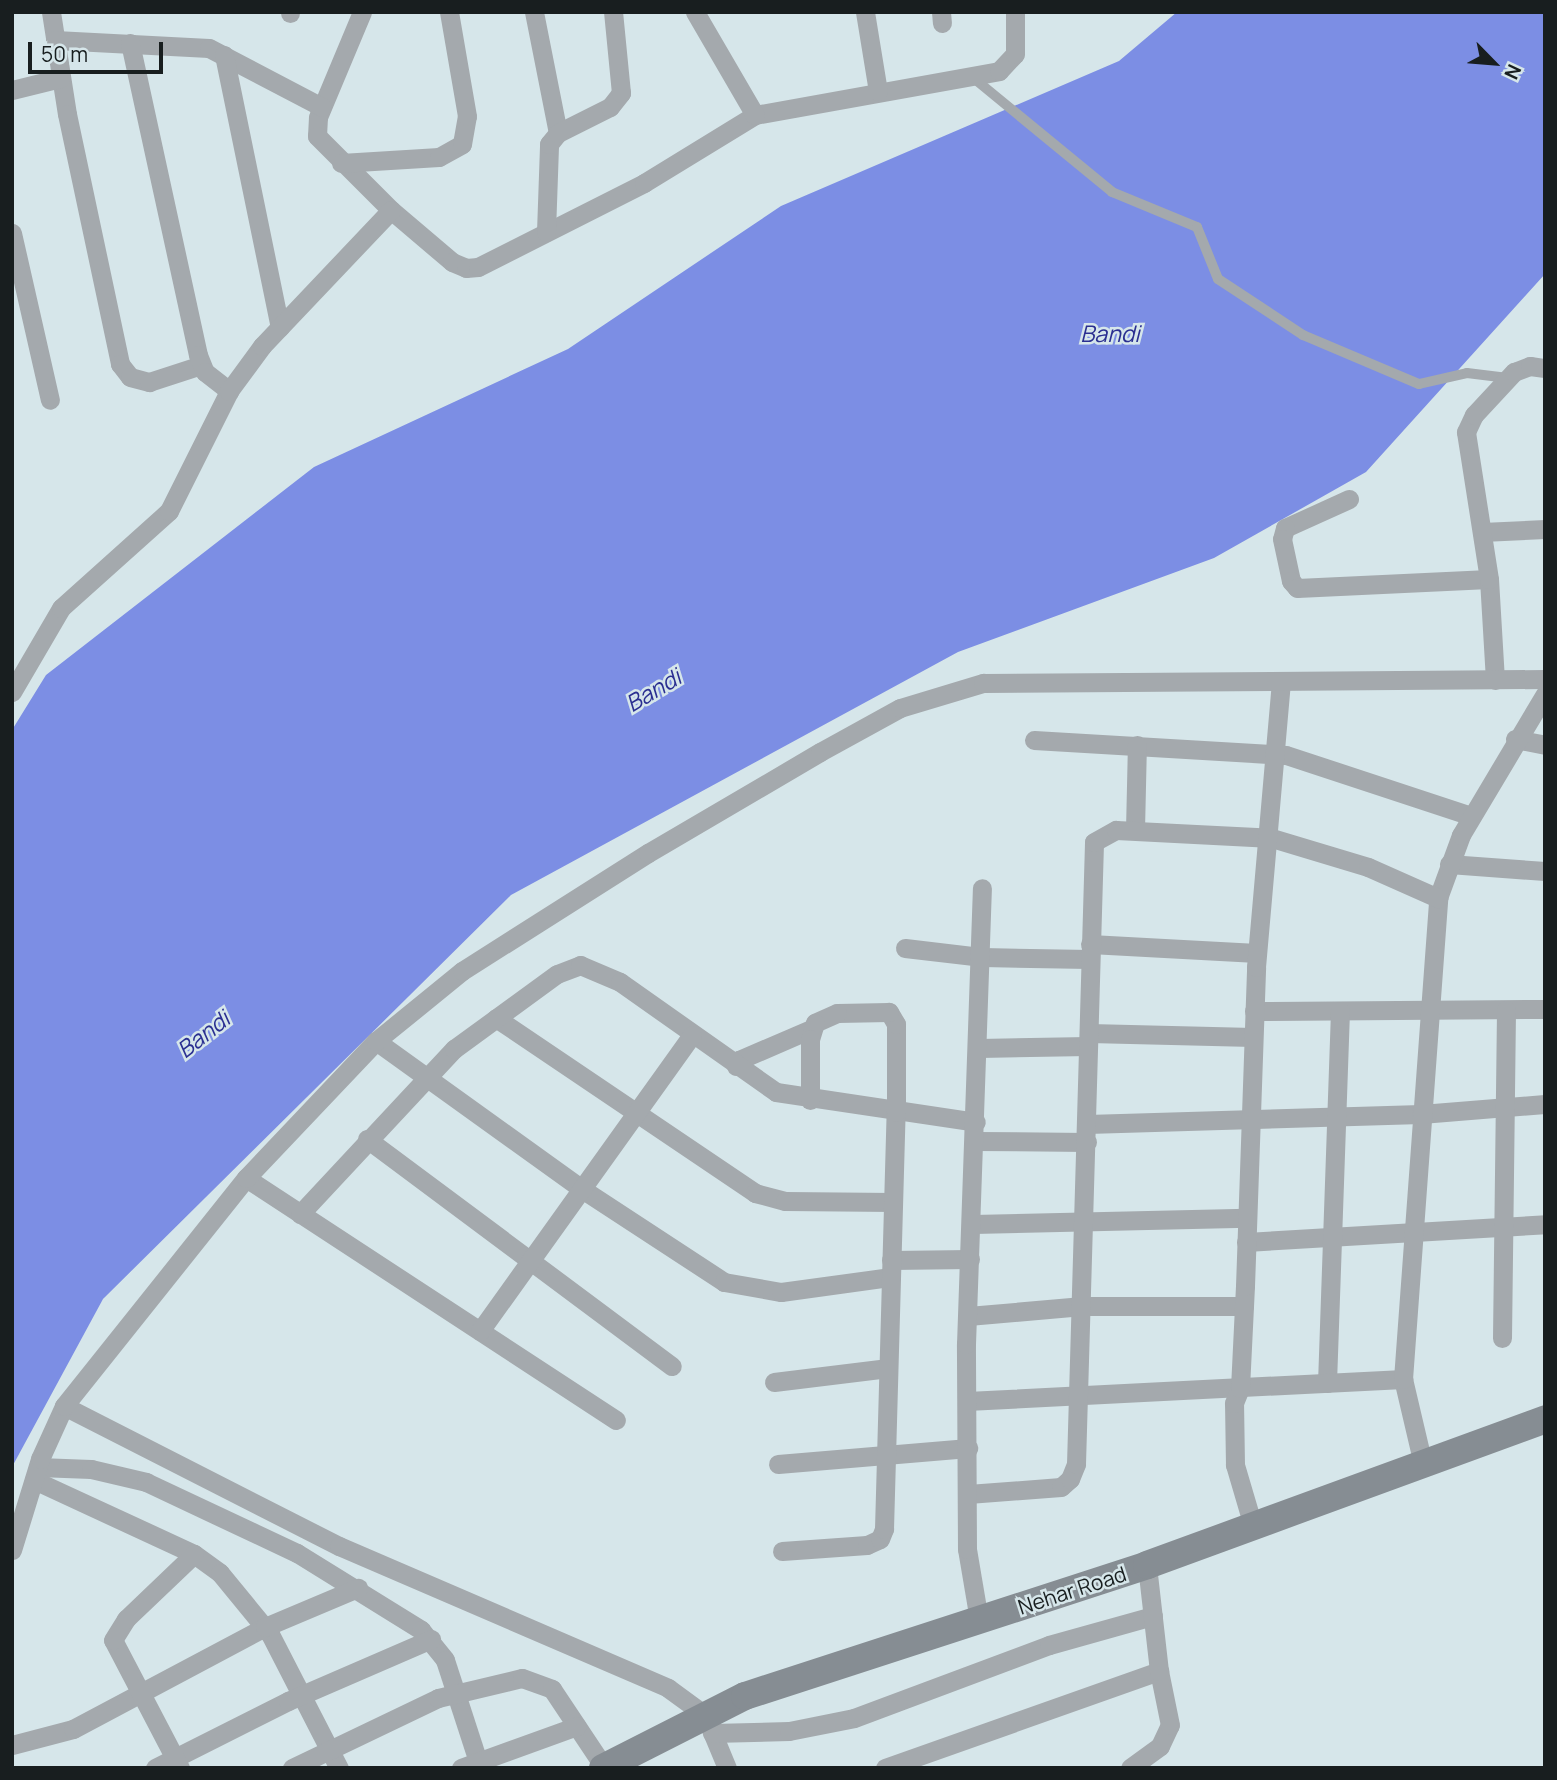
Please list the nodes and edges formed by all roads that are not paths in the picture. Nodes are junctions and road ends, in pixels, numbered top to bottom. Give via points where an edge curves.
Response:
1 (51, 12) edge
2 (362, 12) edge
3 (449, 12) edge
4 (534, 12) edge
5 (613, 12) edge
6 (695, 12) edge
7 (864, 12) edge
8 (1015, 12) edge
9 (55, 40) junction
10 (130, 43) junction
11 (224, 54) junction
12 (970, 75) junction
13 (61, 78) junction
14 (12, 90) edge
15 (877, 91) junction
16 (322, 107) junction
17 (755, 115) junction
18 (558, 133) junction
19 (341, 163) junction
20 (391, 210) junction
21 (546, 232) junction
22 (12, 233) edge
23 (280, 327) junction
24 (201, 365) junction
25 (1545, 368) edge
26 (1509, 378) junction
27 (229, 391) junction
28 (50, 400) dead end
29 (1349, 499) dead end
30 (1545, 529) edge
31 (1482, 532) junction
32 (1489, 579) junction
33 (1545, 679) edge
34 (1495, 680) junction
35 (1281, 682) junction
36 (12, 692) edge
37 (1545, 694) edge
38 (1515, 738) junction
39 (1034, 740) dead end
40 (1138, 745) junction
41 (1545, 745) edge
42 (1275, 754) junction
43 (1471, 816) junction
44 (1135, 830) junction
45 (1266, 838) junction
46 (1449, 864) junction
47 (1545, 871) edge
48 (982, 888) dead end
49 (1438, 898) junction
50 (905, 948) dead end
51 (1090, 952) junction
52 (1257, 953) junction
53 (982, 957) junction
54 (1545, 1009) edge
55 (1506, 1010) junction
56 (1254, 1011) junction
57 (1340, 1011) junction
58 (1429, 1011) junction
59 (496, 1018) junction
60 (811, 1029) junction
61 (692, 1035) junction
62 (1253, 1037) junction
63 (1088, 1040) junction
64 (376, 1041) junction
65 (979, 1048) junction
66 (736, 1066) junction
67 (425, 1076) junction
68 (810, 1100) junction
69 (1545, 1104) edge
70 (1504, 1107) junction
71 (896, 1112) junction
72 (635, 1114) junction
73 (1421, 1114) junction
74 (1335, 1117) junction
75 (1250, 1120) junction
76 (975, 1132) junction
77 (1087, 1133) junction
78 (367, 1139) junction
79 (246, 1178) junction
80 (582, 1189) junction
81 (893, 1202) junction
82 (300, 1214) junction
83 (1247, 1218) junction
84 (1086, 1219) junction
85 (973, 1224) junction
86 (1545, 1224) edge
87 (1503, 1229) junction
88 (1412, 1236) junction
89 (1334, 1239) junction
90 (1246, 1242) junction
91 (531, 1259) junction
92 (970, 1259) junction
93 (891, 1269) junction
94 (1083, 1306) junction
95 (1244, 1306) junction
96 (968, 1316) junction
97 (480, 1331) junction
98 (1502, 1338) dead end
99 (672, 1366) dead end
100 (888, 1368) junction
101 (1404, 1378) junction
102 (774, 1382) dead end
103 (1327, 1383) junction
104 (1240, 1388) junction
105 (1080, 1398) junction
106 (967, 1401) junction
107 (64, 1406) junction
108 (1545, 1419) edge
109 (616, 1420) dead end
110 (968, 1448) junction
111 (885, 1455) junction
112 (778, 1464) dead end
113 (1423, 1464) junction
114 (36, 1474) junction
115 (968, 1494) junction
116 (1253, 1526) junction
117 (12, 1550) edge
118 (782, 1551) dead end
119 (194, 1554) junction
120 (1147, 1565) junction
121 (358, 1588) junction
122 (1153, 1616) junction
123 (979, 1620) junction
124 (265, 1627) junction
125 (431, 1639) junction
126 (1159, 1671) junction
127 (455, 1692) junction
128 (140, 1694) junction
129 (302, 1696) junction
130 (709, 1724) junction
131 (577, 1727) junction
132 (12, 1745) edge
133 (329, 1748) junction
134 (178, 1764) edge
135 (473, 1765) edge
136 (603, 1767) edge
137 (155, 1768) edge
138 (292, 1768) edge
139 (339, 1768) edge
140 (727, 1768) edge
141 (885, 1768) edge
142 (1130, 1768) edge

1 - 9 street
2 - 16 street
3 - 19 street via 467,116 463,144 439,157
4 - 18 street
5 - 18 street via 621,93 610,107
6 - 17 street
7 - 15 street
8 - 12 street via 1017,46 1011,60 999,71
9 - 10 street
9 - 13 street
10 - 11 street via 197,46
10 - 24 street
11 - 16 street
11 - 23 street
12 - 15 street
12 - 26 lane via 1111,192 1197,227 1218,279 1303,335 1419,384 1467,373
13 - 14 street
13 - 24 street via 120,364 130,377 149,382
15 - 17 street
16 - 19 street via 317,136
17 - 21 street via 644,183
18 - 21 street via 547,153
19 - 20 street
20 - 21 street via 452,262 466,268
20 - 23 street
22 - 28 street
23 - 27 street
24 - 27 street
25 - 26 street via 1522,367
26 - 31 street via 1474,415 1466,432
27 - 36 street via 169,511 61,608
29 - 32 street via 1285,528 1282,539 1291,582 1297,588
30 - 31 street
31 - 32 street
32 - 34 street
33 - 34 street
34 - 35 street
35 - 42 street
35 - 64 street via 984,683 913,703 648,853 462,971
37 - 38 street
38 - 41 street
38 - 43 street
39 - 40 street
40 - 42 street
40 - 44 street
42 - 43 street via 1303,758
42 - 45 street
43 - 46 street
44 - 45 street
44 - 51 street via 1107,832 1094,842
45 - 49 street via 1368,867
45 - 52 street
46 - 47 street
46 - 49 street
48 - 53 street
49 - 58 street
50 - 53 street
51 - 52 street
51 - 53 street
51 - 63 street
52 - 56 street
53 - 65 street
54 - 55 street
55 - 58 street
55 - 70 street
56 - 57 street
56 - 62 street
57 - 58 street
57 - 74 street
58 - 73 street
59 - 61 street via 556,974 579,965 612,978
59 - 67 street
59 - 72 street
60 - 66 street via 739,1060
60 - 68 street
60 - 71 street via 823,1016 889,1012 896,1024
61 - 66 street
61 - 72 street
62 - 63 street
62 - 75 street
63 - 65 street
63 - 77 street
64 - 67 street
64 - 79 street
65 - 76 street
66 - 68 street via 776,1092
67 - 78 street
67 - 80 street
68 - 71 street
69 - 70 street
70 - 73 street
70 - 87 street
71 - 76 street
71 - 81 street
72 - 80 street
72 - 81 street via 765,1198
73 - 74 street
73 - 88 street
74 - 75 street
74 - 89 street
75 - 77 street
75 - 83 street
76 - 77 street
76 - 85 street
77 - 84 street
78 - 82 street
78 - 91 street
79 - 82 street
79 - 107 street
80 - 91 street
80 - 93 street via 707,1273 740,1288 781,1292
81 - 93 street
82 - 97 street
83 - 84 street
83 - 90 street
84 - 85 street
84 - 94 street
85 - 92 street
86 - 87 street
87 - 88 street
87 - 98 street
88 - 89 street
88 - 101 street
89 - 90 street
89 - 103 street
90 - 95 street
91 - 97 street
91 - 99 street
92 - 93 street
92 - 96 street
93 - 100 street
94 - 95 street
94 - 96 street
94 - 105 street
95 - 104 street
96 - 106 street
97 - 109 street
100 - 102 street
100 - 111 street
101 - 103 street
101 - 113 street
103 - 104 street
104 - 105 street
104 - 116 street via 1234,1403 1235,1465
105 - 106 street
105 - 115 street via 1076,1464 1066,1485 1046,1491
106 - 110 street
107 - 114 street
107 - 130 street via 339,1546 668,1688
108 - 113 street, Nehar Road
110 - 111 street
110 - 115 street
111 - 112 street
111 - 118 street via 880,1539 867,1545
113 - 116 street, Nehar Road
114 - 117 street
114 - 119 street
114 - 121 street via 91,1469 146,1482 297,1553
115 - 123 street via 968,1563
116 - 120 street, Nehar Road
119 - 124 street via 235,1588
119 - 128 street via 115,1633 113,1646
120 - 122 street
120 - 123 street, Nehar Road
121 - 124 street
121 - 125 street
122 - 126 street
122 - 130 street via 1049,1645 855,1718 789,1731
123 - 130 street, Nehar Road via 745,1696
124 - 128 street
124 - 129 street
125 - 127 street via 445,1660
125 - 129 street
126 - 141 street
126 - 142 street via 1169,1732 1160,1746
127 - 131 street via 532,1680 552,1689
127 - 133 street
127 - 135 street
128 - 132 street via 73,1729
128 - 134 street
129 - 133 street
129 - 134 street
130 - 136 street, Nehar Road
130 - 140 street
131 - 135 street
131 - 136 street
133 - 138 street
133 - 139 street
134 - 137 street

